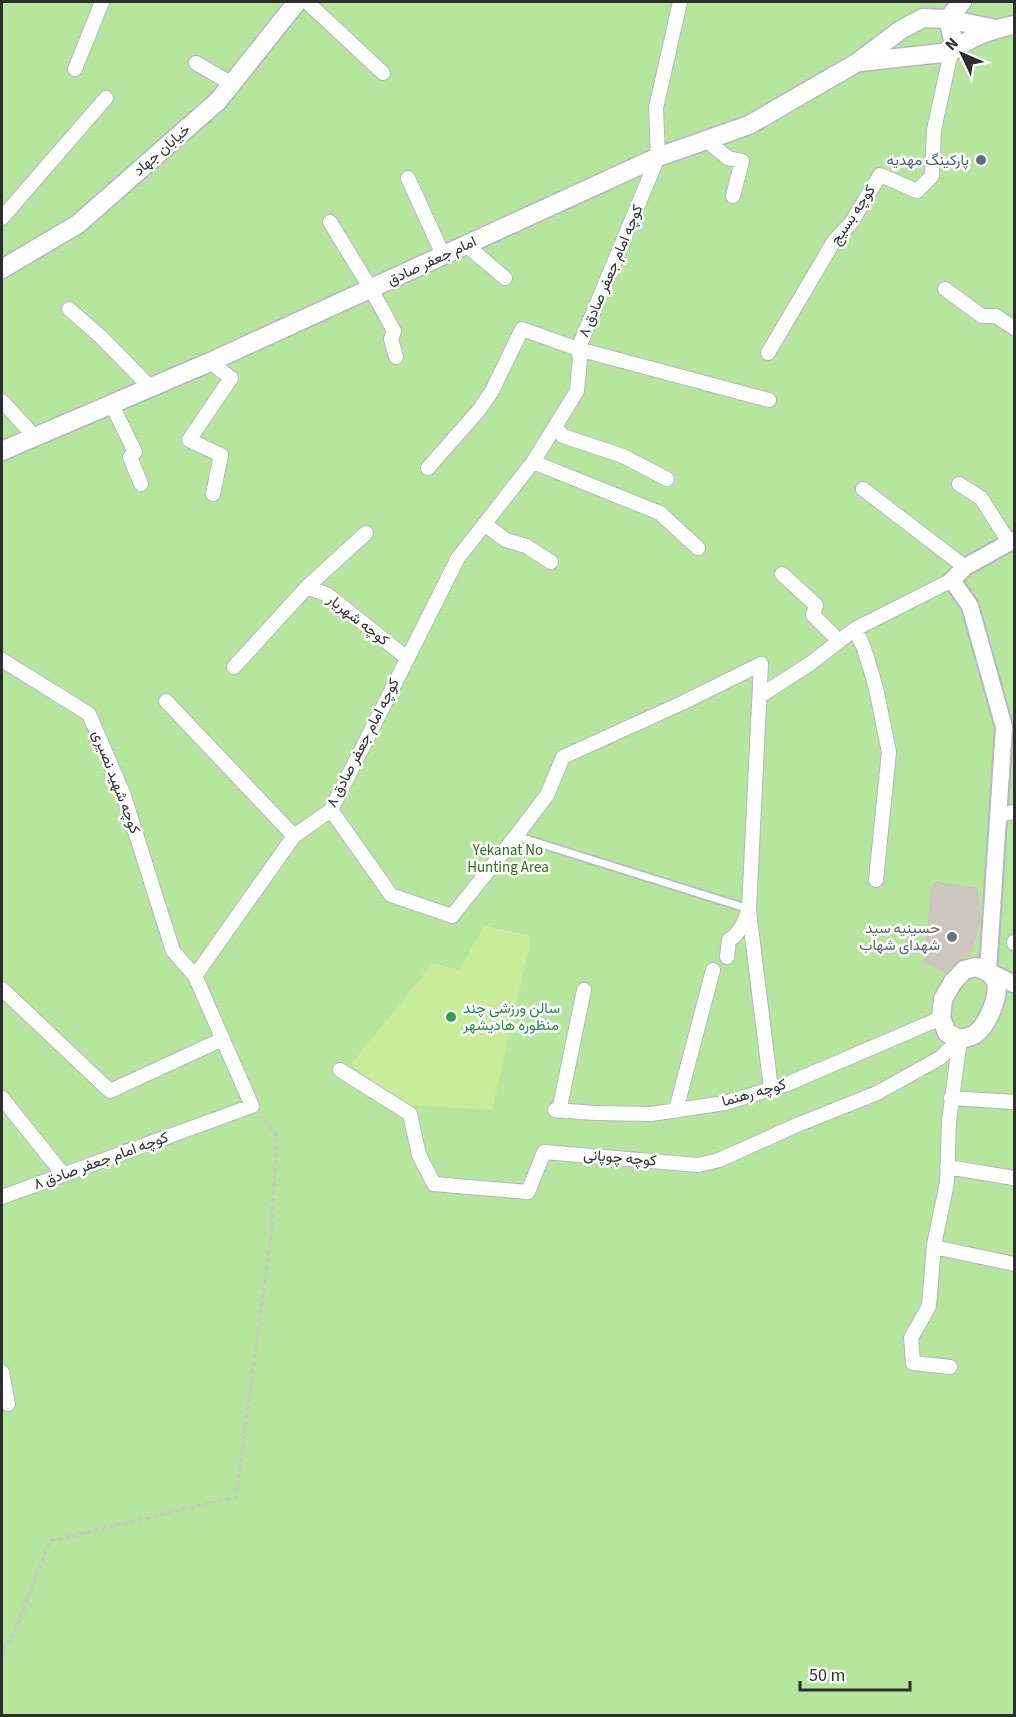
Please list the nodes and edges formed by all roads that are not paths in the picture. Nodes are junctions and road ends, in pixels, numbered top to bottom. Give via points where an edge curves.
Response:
1 (102, 2) edge
2 (297, 2) edge
3 (307, 2) edge
4 (680, 2) edge
5 (962, 2) edge
6 (948, 19) junction
7 (1014, 25) edge
8 (902, 29) junction
9 (995, 29) junction
10 (951, 52) junction
11 (909, 56) junction
12 (858, 62) junction
13 (196, 63) dead end
14 (75, 69) dead end
15 (383, 73) dead end
16 (232, 84) junction
17 (106, 98) dead end
18 (706, 140) junction
19 (658, 157) junction
20 (408, 177) dead end
21 (733, 196) dead end
22 (2, 218) edge
23 (330, 222) dead end
24 (466, 245) junction
25 (443, 255) junction
26 (2, 269) edge
27 (505, 278) dead end
28 (371, 289) junction
29 (945, 289) dead end
30 (69, 309) dead end
31 (1014, 328) edge
32 (578, 349) junction
33 (768, 353) dead end
34 (396, 357) dead end
35 (210, 362) junction
36 (151, 388) junction
37 (769, 400) dead end
38 (2, 401) edge
39 (112, 405) junction
40 (555, 427) junction
41 (35, 437) junction
42 (2, 451) edge
43 (532, 462) junction
44 (428, 468) dead end
45 (667, 479) dead end
46 (141, 484) dead end
47 (958, 484) dead end
48 (863, 489) dead end
49 (213, 494) dead end
50 (484, 524) junction
51 (366, 533) dead end
52 (1012, 541) edge
53 (698, 548) dead end
54 (551, 562) dead end
55 (965, 567) junction
56 (782, 574) dead end
57 (952, 580) junction
58 (307, 587) junction
59 (855, 629) junction
60 (839, 641) junction
61 (407, 658) junction
62 (2, 660) edge
63 (234, 666) dead end
64 (760, 696) junction
65 (166, 701) dead end
66 (1008, 753) edge
67 (331, 810) junction
68 (1007, 814) edge
69 (294, 836) junction
70 (516, 836) junction
71 (876, 880) dead end
72 (749, 909) junction
73 (727, 957) dead end
74 (713, 970) dead end
75 (988, 971) junction
76 (195, 976) junction
77 (1014, 984) edge
78 (2, 989) edge
79 (584, 990) dead end
80 (941, 1018) junction
81 (223, 1039) junction
82 (960, 1040) junction
83 (340, 1070) dead end
84 (771, 1089) junction
85 (2, 1098) edge
86 (951, 1098) junction
87 (1014, 1102) edge
88 (676, 1110) junction
89 (947, 1167) junction
90 (63, 1174) junction
91 (1014, 1178) edge
92 (2, 1197) edge
93 (934, 1247) junction
94 (1014, 1264) edge
95 (950, 1367) dead end
96 (2, 1372) edge
97 (8, 1404) dead end

1 - 14 street
2 - 16 main road, خیابان جهاد
3 - 15 street
4 - 19 street via 656,108
5 - 6 main road
6 - 8 main road, امام جعفر صادق via 923,18
6 - 9 main road, امام جعفر صادق
6 - 10 main road via 954,44
7 - 9 main road
8 - 11 main road via 893,47
8 - 12 main road, امام جعفر صادق
9 - 10 main road
10 - 11 main road
10 - 33 street, کوچه بسیج via 934,130 932,176 918,191 880,175 851,223 834,242
11 - 12 main road
12 - 18 main road, امام جعفر صادق via 749,125
13 - 16 street
16 - 26 main road, خیابان جهاد via 219,101 78,224
17 - 22 street
18 - 19 main road, امام جعفر صادق
18 - 21 street via 728,158 742,161
19 - 24 main road, امام جعفر صادق
19 - 32 street, کوچه امام جعفر صادق ۸
20 - 25 street
23 - 28 street
24 - 25 main road, امام جعفر صادق
24 - 27 street
25 - 28 main road, امام جعفر صادق
28 - 34 street via 394,331 391,339
28 - 35 main road, امام جعفر صادق
29 - 31 street via 982,316 996,316
30 - 36 street
32 - 37 street
32 - 40 street, کوچه امام جعفر صادق ۸ via 577,390
32 - 44 street via 522,329 492,391
35 - 36 main road, امام جعفر صادق
35 - 49 street via 231,378 189,440 221,455
36 - 39 main road, امام جعفر صادق
38 - 41 street
39 - 41 main road, امام جعفر صادق
39 - 46 street via 135,452 130,457
40 - 43 street, کوچه امام جعفر صادق ۸
40 - 45 street via 563,436 622,456
41 - 42 main road, امام جعفر صادق
43 - 50 street, کوچه امام جعفر صادق ۸
43 - 53 street via 660,513
47 - 52 street via 981,498
48 - 55 street
50 - 54 street via 506,540 526,546
50 - 61 street, کوچه امام جعفر صادق ۸ via 458,558
51 - 58 street
52 - 55 street
55 - 57 street
56 - 60 street via 816,605 813,615
57 - 59 street
57 - 66 street via 970,606
58 - 61 street, کوچه شهریار via 328,595
58 - 63 street
59 - 60 street
59 - 71 street via 876,688 889,752
60 - 64 street
61 - 67 street, کوچه امام جعفر صادق ۸
62 - 76 street, کوچه شهید نصیری via 89,714 123,793 173,951
64 - 70 street via 761,664 563,757 546,795
64 - 72 street
65 - 69 street
66 - 68 street
67 - 69 street, کوچه امام جعفر صادق ۸
67 - 70 street via 391,894 452,916
68 - 75 street
69 - 76 street, کوچه امام جعفر صادق ۸
70 - 72 lane
72 - 73 street via 729,940
72 - 84 street
74 - 88 street
75 - 77 street
75 - 80 main road via 976,967 964,970 944,999
75 - 82 main road via 996,982 992,1010 975,1035
76 - 81 street
78 - 81 street via 110,1091
79 - 88 street, کوچه رهنما via 557,1110 651,1114
80 - 82 main road via 947,1033
80 - 84 street, کوچه رهنما
81 - 90 street, کوچه امام جعفر صادق ۸ via 252,1106
82 - 83 street, کوچه چوپانی via 940,1058 877,1093 719,1160 698,1165 544,1152 528,1192 434,1184 419,1155 410,1114
82 - 86 street
84 - 88 street, کوچه رهنما via 725,1103
85 - 90 street
86 - 87 street
86 - 89 street
89 - 91 street
89 - 93 street
90 - 92 street, کوچه امام جعفر صادق ۸
93 - 94 street
93 - 95 street via 929,1306 911,1338 913,1363
96 - 97 street

